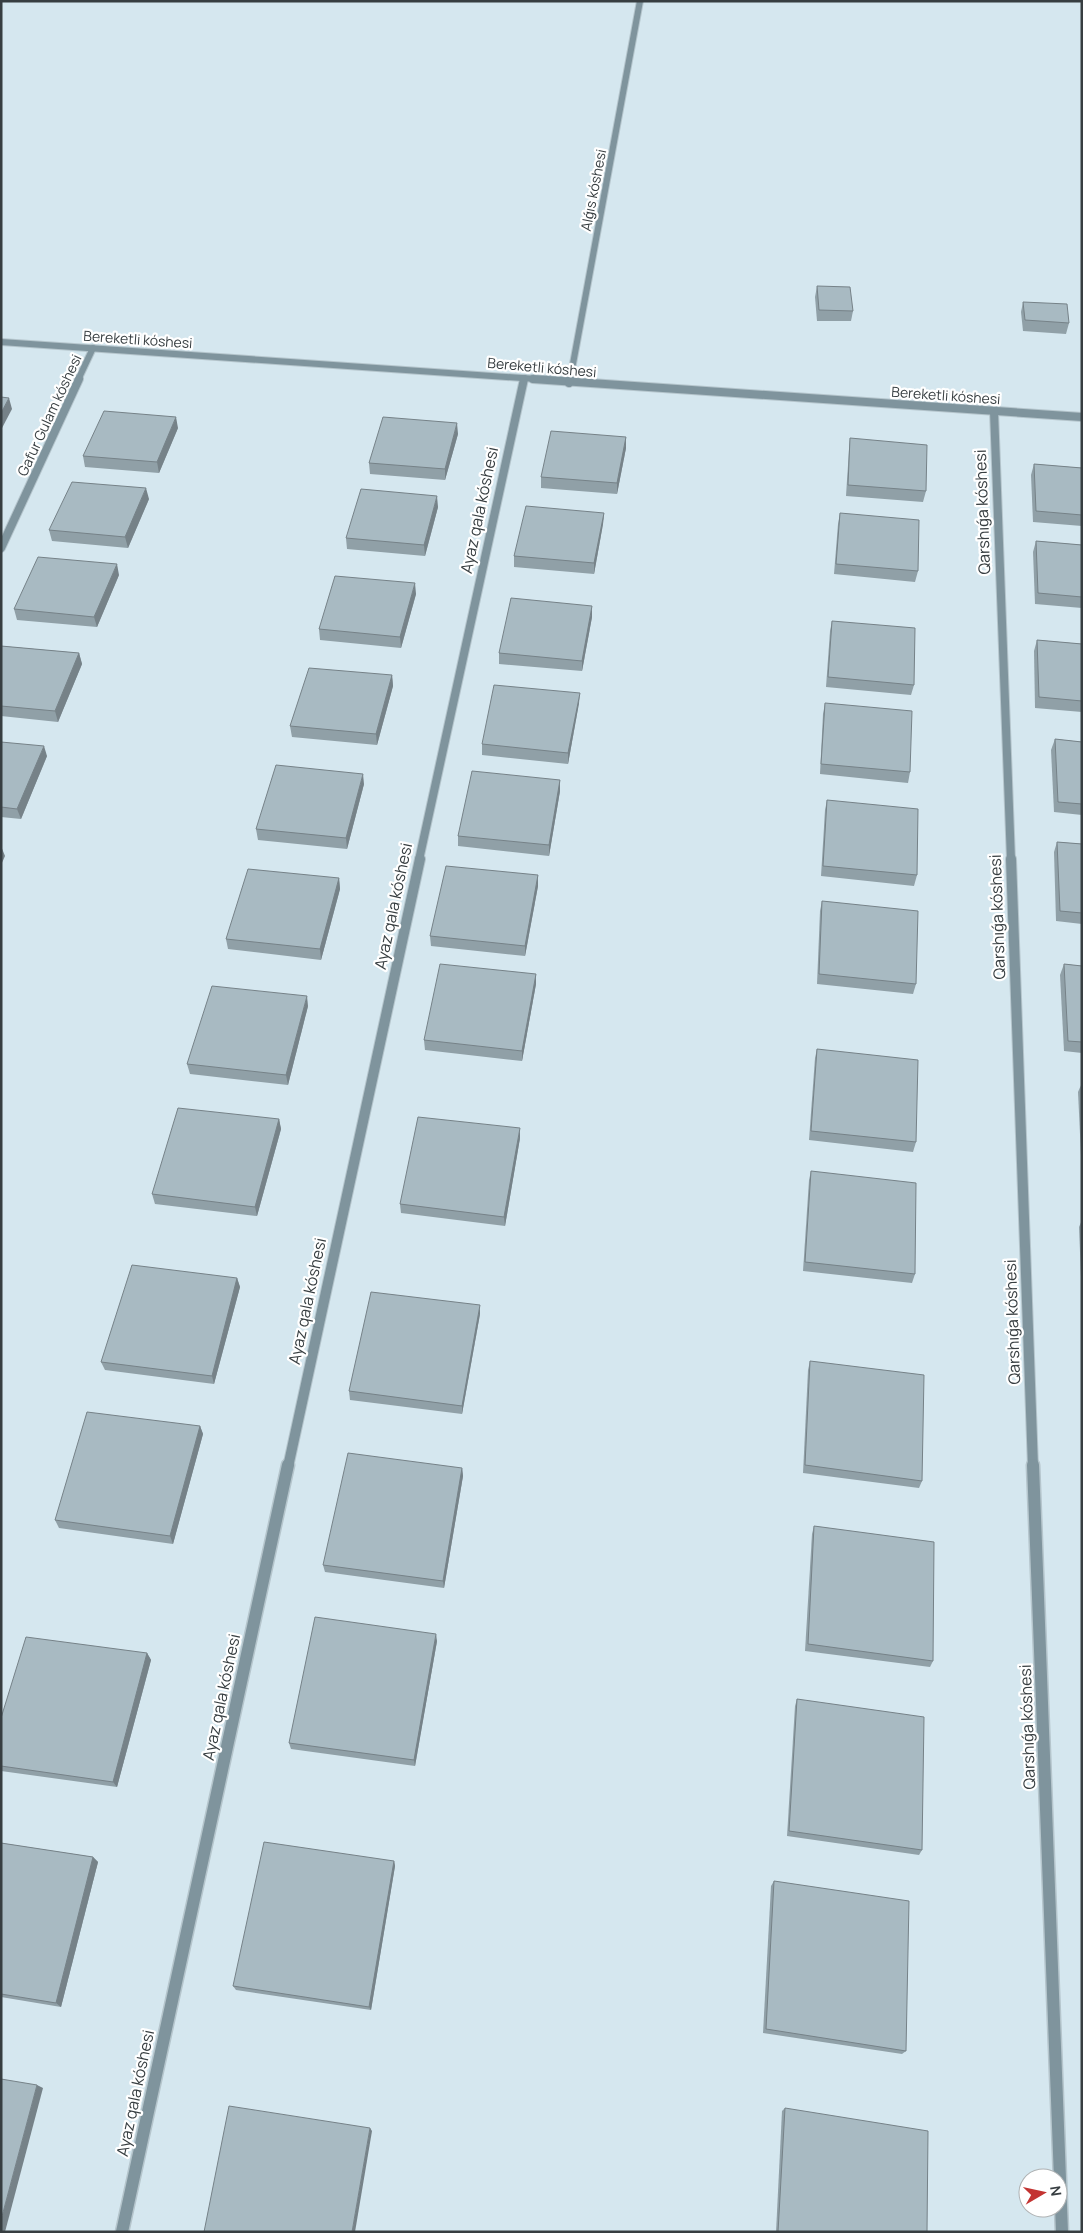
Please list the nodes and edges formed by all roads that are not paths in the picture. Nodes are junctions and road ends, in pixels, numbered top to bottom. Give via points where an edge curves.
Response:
1 (640, 1) edge
2 (1, 342) edge
3 (93, 348) junction
4 (524, 378) junction
5 (569, 383) junction
6 (994, 411) junction
7 (1082, 417) edge
8 (1, 548) edge
9 (122, 2232) edge
10 (1062, 2232) edge

1 - 5 street, Alǵıs kóshesi
2 - 3 street, Bereketli kóshesi
3 - 4 street, Bereketli kóshesi
3 - 8 street, Gafur Gulam kóshesi
4 - 5 street, Bereketli kóshesi
4 - 9 street, Ayaz qala kóshesi
5 - 6 street, Bereketli kóshesi
6 - 7 street, Bereketli kóshesi
6 - 10 street, Qarshıǵa kóshesi

